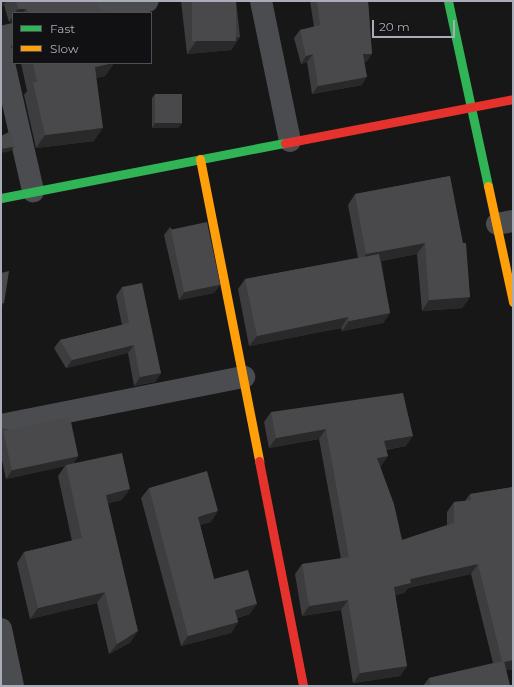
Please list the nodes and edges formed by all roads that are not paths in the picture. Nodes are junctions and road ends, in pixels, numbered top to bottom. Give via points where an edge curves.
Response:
1 (148, 1) edge
2 (261, 1) edge
3 (448, 1) edge
4 (102, 12) edge
5 (12, 34) edge
6 (1, 36) edge
7 (1, 50) edge
8 (513, 99) edge
9 (472, 106) junction
10 (290, 141) junction
11 (200, 159) junction
12 (34, 191) junction
13 (1, 198) edge
14 (505, 222) edge
15 (513, 302) edge
16 (244, 377) junction
17 (1, 425) edge
18 (1, 629) edge
19 (13, 686) edge
20 (303, 686) edge

1 - 4 street
2 - 10 street
3 - 9 street
5 - 6 street
7 - 12 street
8 - 9 street
9 - 10 street
9 - 14 street
10 - 11 street
11 - 12 street
11 - 16 street
12 - 13 street
14 - 15 street
16 - 17 street
16 - 20 street
18 - 19 street

